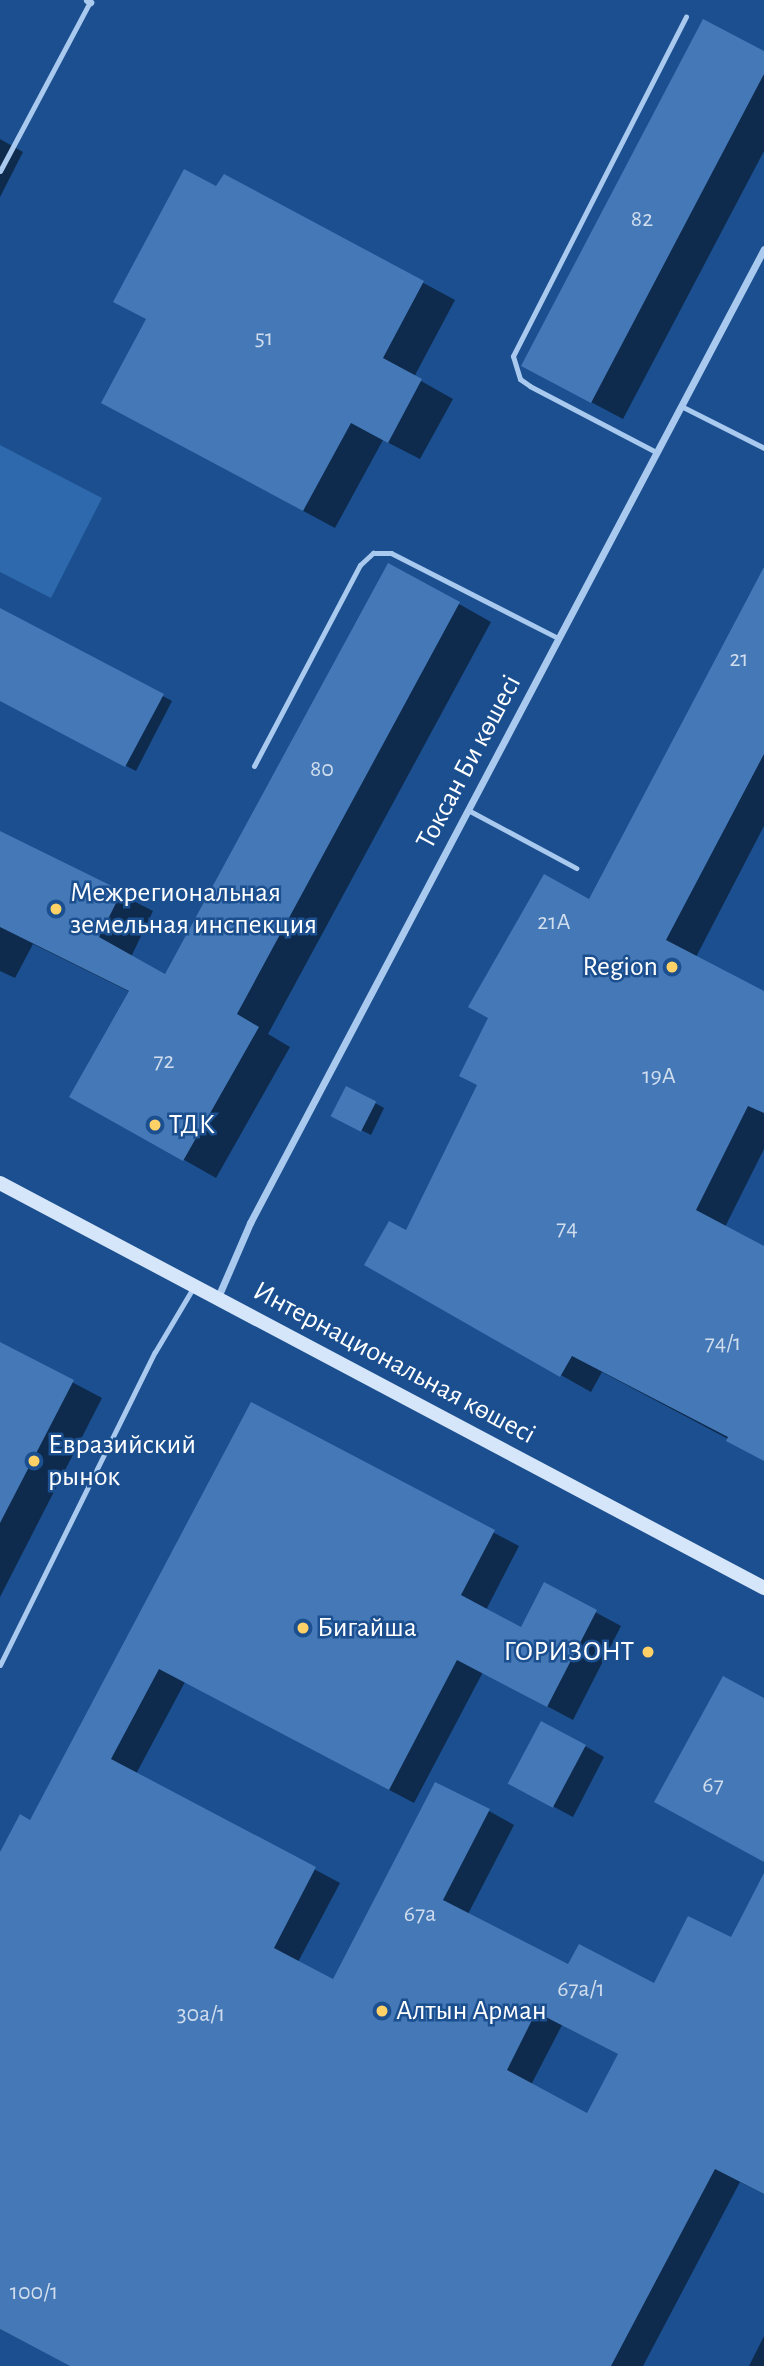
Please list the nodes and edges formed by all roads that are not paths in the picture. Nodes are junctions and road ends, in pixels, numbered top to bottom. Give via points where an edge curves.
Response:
1 (88, 1) edge
2 (686, 16) dead end
3 (0, 171) edge
4 (764, 249) edge
5 (681, 406) junction
6 (764, 448) edge
7 (656, 453) junction
8 (558, 638) junction
9 (254, 766) dead end
10 (468, 810) junction
11 (576, 869) dead end
12 (0, 1183) edge
13 (195, 1285) junction
14 (218, 1297) junction
15 (764, 1588) edge
16 (0, 1665) edge

1 - 3 lane
2 - 7 lane via 513,356 520,379 530,386
4 - 5 street, Токсан Би көшесі
5 - 6 lane
5 - 7 street, Токсан Би көшесі
7 - 8 street, Токсан Би көшесі
8 - 9 lane via 391,553 373,553 360,565
8 - 10 street, Токсан Би көшесі
10 - 11 lane
10 - 14 street, Токсан Би көшесі via 250,1223
12 - 13 main road, Интернациональная көшесі
13 - 14 main road, Интернациональная көшесі
13 - 16 lane via 155,1352
14 - 15 main road, Интернациональная көшесі

